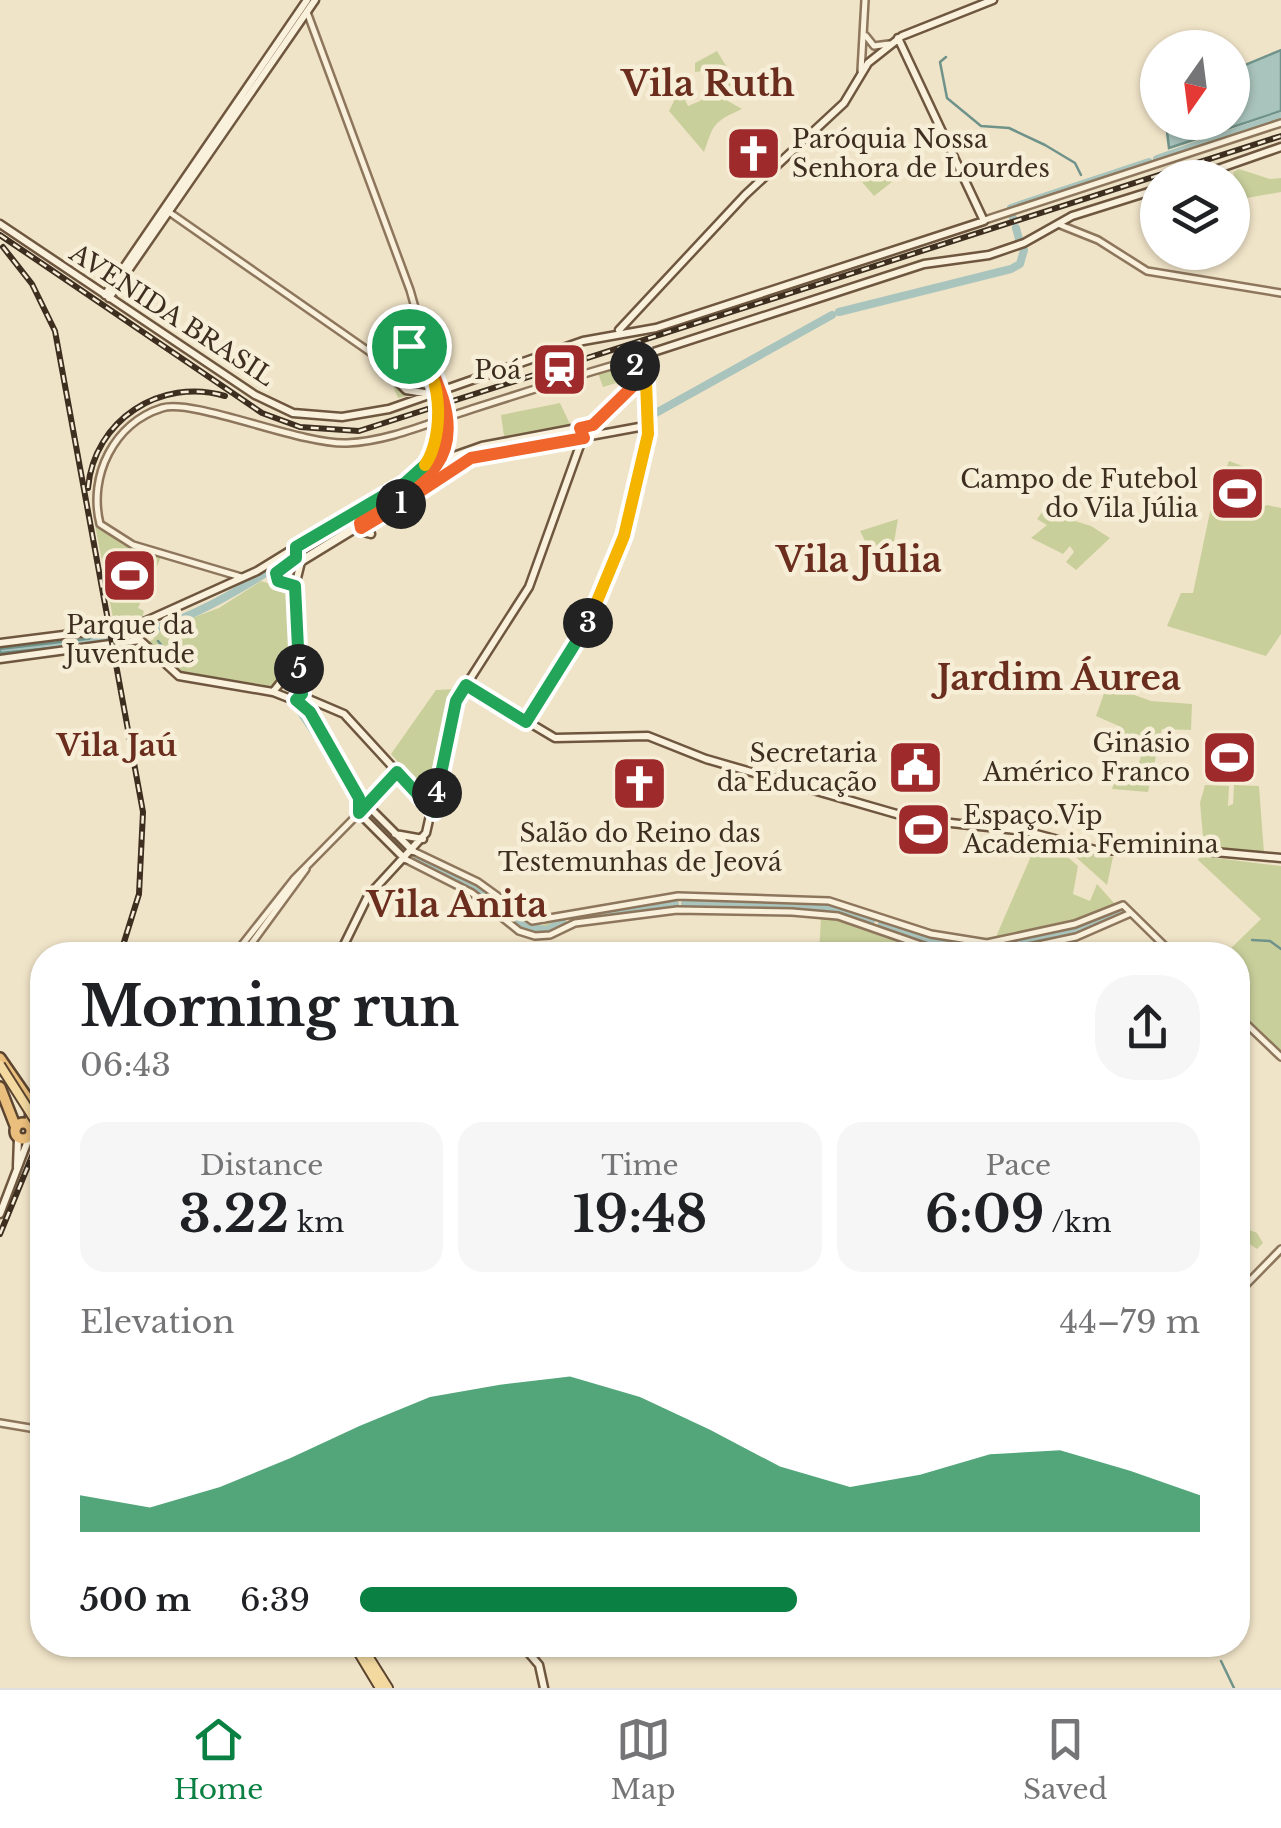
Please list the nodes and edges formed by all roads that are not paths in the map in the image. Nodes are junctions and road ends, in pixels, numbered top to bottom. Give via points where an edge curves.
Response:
1 (311, 0) edge
2 (865, 0) edge
3 (993, 0) edge
4 (307, 12) junction
5 (300, 22) junction
6 (312, 26) junction
7 (865, 33) junction
8 (895, 41) junction
9 (860, 74) junction
10 (1281, 123) edge
11 (1281, 147) edge
12 (1244, 160) edge
13 (174, 194) junction
14 (1140, 195) edge
15 (168, 212) junction
16 (984, 221) junction
17 (1056, 223) junction
18 (0, 224) edge
19 (1070, 229) junction
20 (916, 233) dead end
21 (1062, 236) dead end
22 (914, 243) junction
23 (1281, 293) edge
24 (107, 296) junction
25 (618, 332) junction
26 (426, 339) junction
27 (409, 346) junction
28 (645, 354) junction
29 (633, 359) junction
30 (430, 379) junction
31 (646, 383) junction
32 (634, 385) junction
33 (431, 394) junction
34 (650, 425) junction
35 (580, 428) junction
36 (584, 438) junction
37 (447, 457) junction
38 (457, 464) junction
39 (446, 470) junction
40 (365, 523) junction
41 (372, 534) dead end
42 (296, 550) junction
43 (243, 578) junction
44 (295, 586) junction
45 (0, 643) edge
46 (0, 658) edge
47 (298, 659) junction
48 (466, 685) junction
49 (273, 692) junction
50 (297, 695) junction
51 (526, 722) junction
52 (397, 772) junction
53 (359, 798) junction
54 (370, 802) junction
55 (434, 812) junction
56 (359, 813) junction
57 (392, 833) junction
58 (423, 838) junction
59 (413, 851) junction
60 (1281, 858) edge
61 (405, 859) junction
62 (308, 863) junction
63 (1132, 913) junction
64 (244, 942) edge
65 (252, 942) edge
66 (345, 942) edge
67 (915, 942) edge
68 (982, 942) edge
69 (993, 942) edge
70 (1052, 942) edge
71 (1161, 942) edge
72 (1250, 1027) edge
73 (1281, 1057) edge
74 (0, 1058) edge
75 (0, 1066) edge
76 (0, 1075) edge
77 (0, 1086) edge
78 (30, 1102) edge
79 (30, 1107) edge
80 (30, 1112) edge
81 (30, 1121) edge
82 (23, 1132) junction
83 (0, 1214) edge
84 (1281, 1248) edge
85 (1250, 1280) edge
86 (0, 1423) edge
87 (30, 1428) edge
88 (364, 1657) edge
89 (366, 1657) edge
90 (533, 1657) edge
91 (380, 1688) edge
92 (388, 1688) edge
93 (544, 1688) edge

1 - 4 main road
1 - 13 main road
2 - 7 street
3 - 8 main road
4 - 5 main road
4 - 6 street
5 - 6 street
5 - 15 main road
6 - 26 street
7 - 8 street via 874,46
7 - 9 street
8 - 9 main road
8 - 16 main road
9 - 25 main road via 844,103 732,208
10 - 16 street
11 - 12 main road
13 - 15 main road
13 - 24 main road
14 - 17 main road
15 - 24 main road
15 - 27 street via 376,357
16 - 22 main road, AVENIDA BRASIL
17 - 19 street
17 - 28 main road via 1021,244 924,264
18 - 24 main road, AVENIDA BRASIL
19 - 21 street
19 - 23 street via 1146,271
20 - 22 main road
22 - 25 main road, AVENIDA BRASIL via 656,328
24 - 33 main road, AVENIDA BRASIL via 222,376 293,413 364,415
25 - 33 main road, AVENIDA BRASIL
26 - 27 street
26 - 40 street, bridge via 446,412 443,453 422,483
27 - 30 street via 421,354
28 - 29 main road
28 - 31 main road
29 - 32 main road
29 - 43 street via 382,439 333,444 166,406 131,426 111,449 97,484 99,522 134,545
30 - 33 main road via 406,371 399,383
30 - 42 street, bridge via 438,422 432,454 412,479
31 - 32 main road
31 - 34 main road
32 - 35 main road via 593,425
34 - 36 main road
34 - 51 street via 627,525 603,590 572,654
35 - 36 main road
35 - 37 main road
36 - 38 main road
36 - 48 main road via 529,587
37 - 38 main road
37 - 39 main road
37 - 42 main road
38 - 39 main road
39 - 40 main road
40 - 41 main road
40 - 44 main road via 301,562
42 - 43 main road
42 - 44 main road via 276,576
43 - 45 main road via 135,626
44 - 47 main road
46 - 49 main road via 140,640 178,676
47 - 49 main road
47 - 50 main road
48 - 51 main road
48 - 55 main road via 456,701
49 - 50 main road
50 - 52 main road via 344,714
50 - 53 main road
51 - 60 main road via 555,738 648,736 706,760 914,819 1015,829 1099,851 1171,848
52 - 54 main road
52 - 55 main road
53 - 54 main road
53 - 56 main road
54 - 56 main road
54 - 57 main road
55 - 58 main road
56 - 61 main road
56 - 62 street
57 - 58 main road
57 - 59 main road
58 - 59 main road
59 - 61 main road
59 - 68 street via 480,883 532,921 678,896 830,901 931,934
61 - 66 main road via 364,901
61 - 67 street via 472,892 535,936 575,923 676,910 838,916
62 - 64 street
62 - 65 street
63 - 69 street via 1123,905 1075,924
63 - 70 street
63 - 71 street
72 - 73 street
74 - 78 highway
75 - 80 main road, bridge
76 - 81 main road, bridge
77 - 82 highway
79 - 82 highway
82 - 83 main road via 18,1171
84 - 85 street
86 - 87 street
88 - 91 main road
89 - 92 main road
90 - 93 main road

